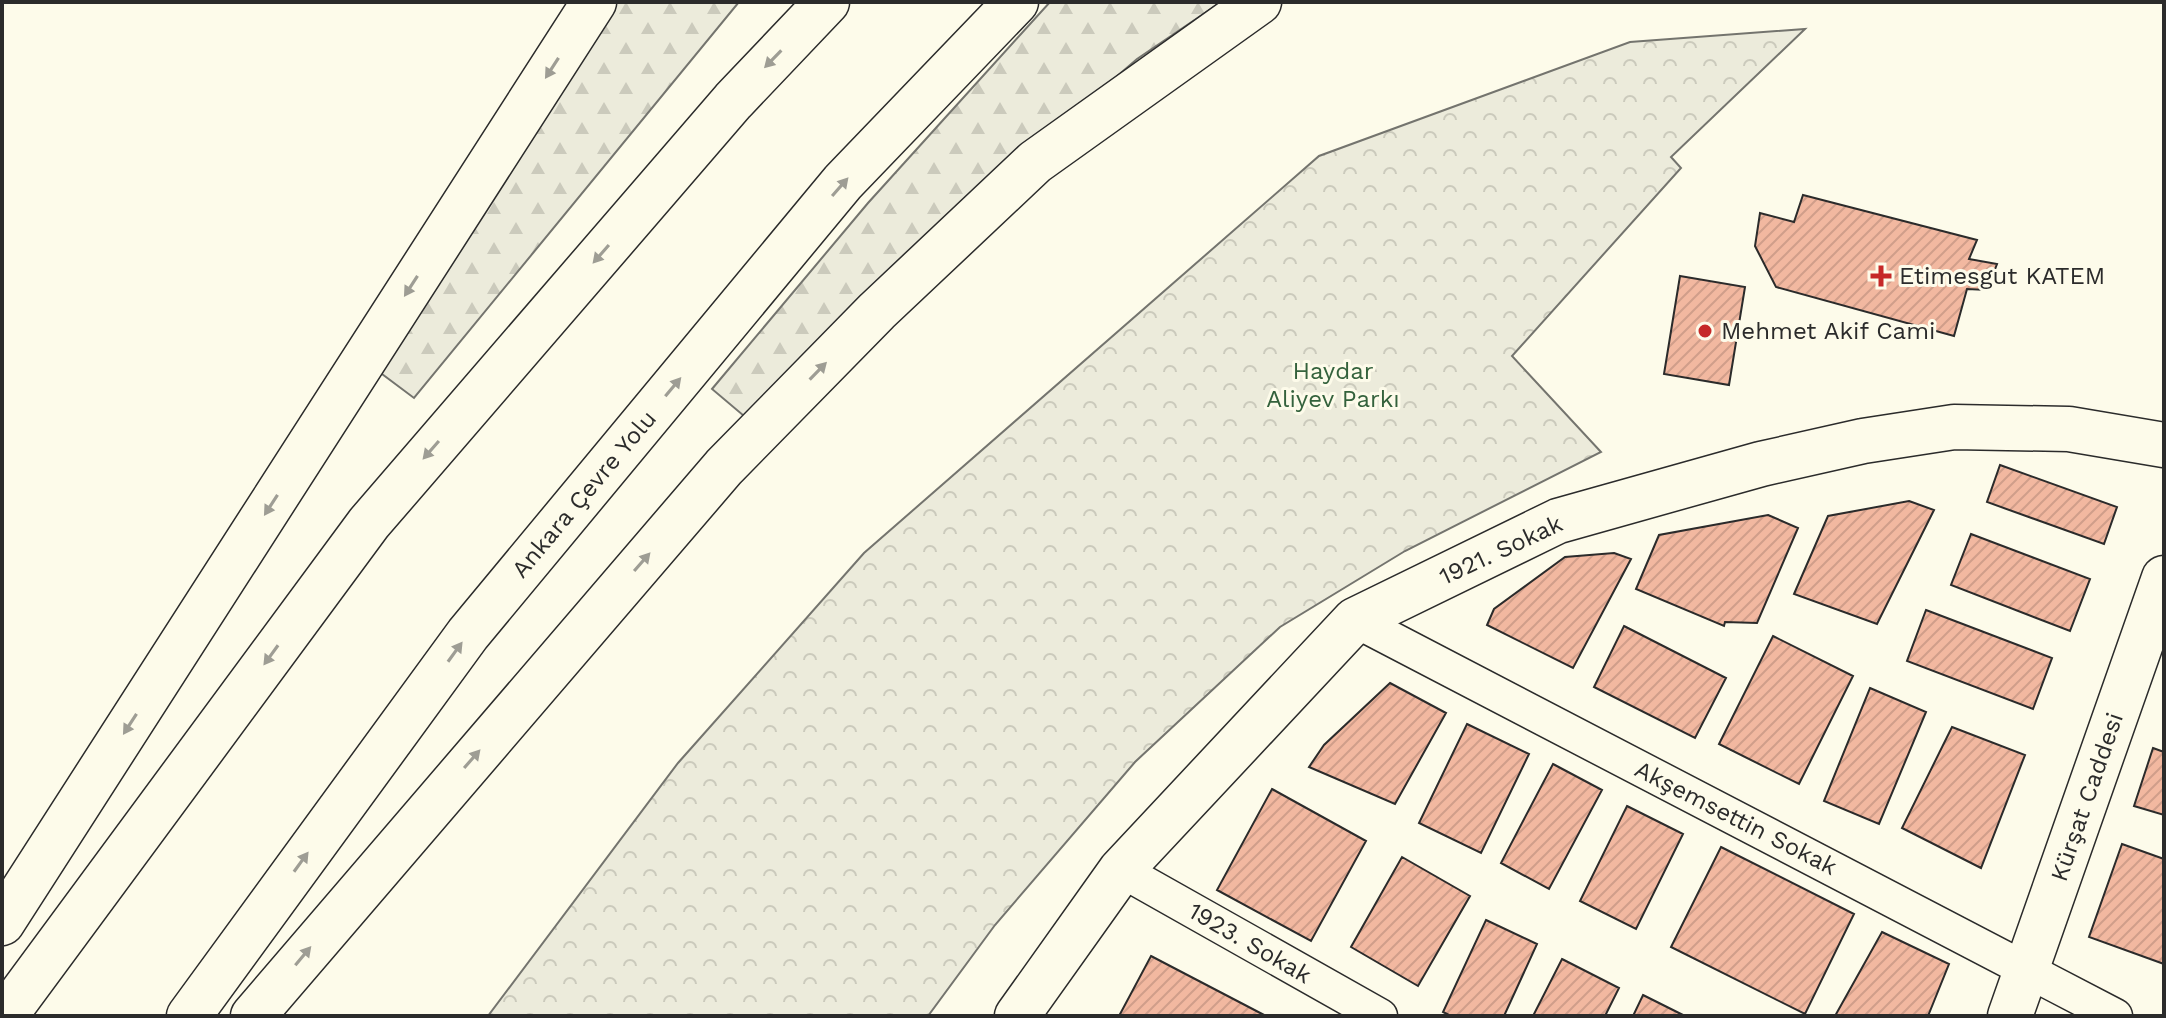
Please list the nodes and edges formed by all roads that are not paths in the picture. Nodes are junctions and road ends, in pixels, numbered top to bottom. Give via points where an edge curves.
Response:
1 (594, 2) edge
2 (827, 2) edge
3 (1016, 2) edge
4 (1259, 2) edge
5 (2164, 445) edge
6 (2164, 578) edge
7 (1355, 620) junction
8 (1121, 870) junction
9 (2, 923) edge
10 (2027, 969) junction
11 (1332, 1004) edge
12 (5, 1016) edge
13 (189, 1016) edge
14 (253, 1016) edge
15 (1017, 1016) edge
16 (1380, 1016) edge
17 (2010, 1016) edge
18 (2115, 1016) edge

1 -> 9 main road
2 -> 12 main road via 733,101 369,523
13 -> 3 main road, Ankara Çevre Yolu via 468,634 843,182
14 -> 4 main road via 724,467 877,311 1035,162
5 - 7 main road, 1921. Sokak via 2069,429 1983,427 1863,441 1558,521
6 - 10 main road, Kürşat Caddesi
7 - 8 main road, 1921. Sokak
7 - 10 street, Akşemsettin Sokak
8 - 11 street, 1923. Sokak
8 - 15 main road, 1921. Sokak
10 - 17 main road, Kürşat Caddesi
10 - 18 street, Akşemsettin Sokak
11 - 16 street, 1923. Sokak

